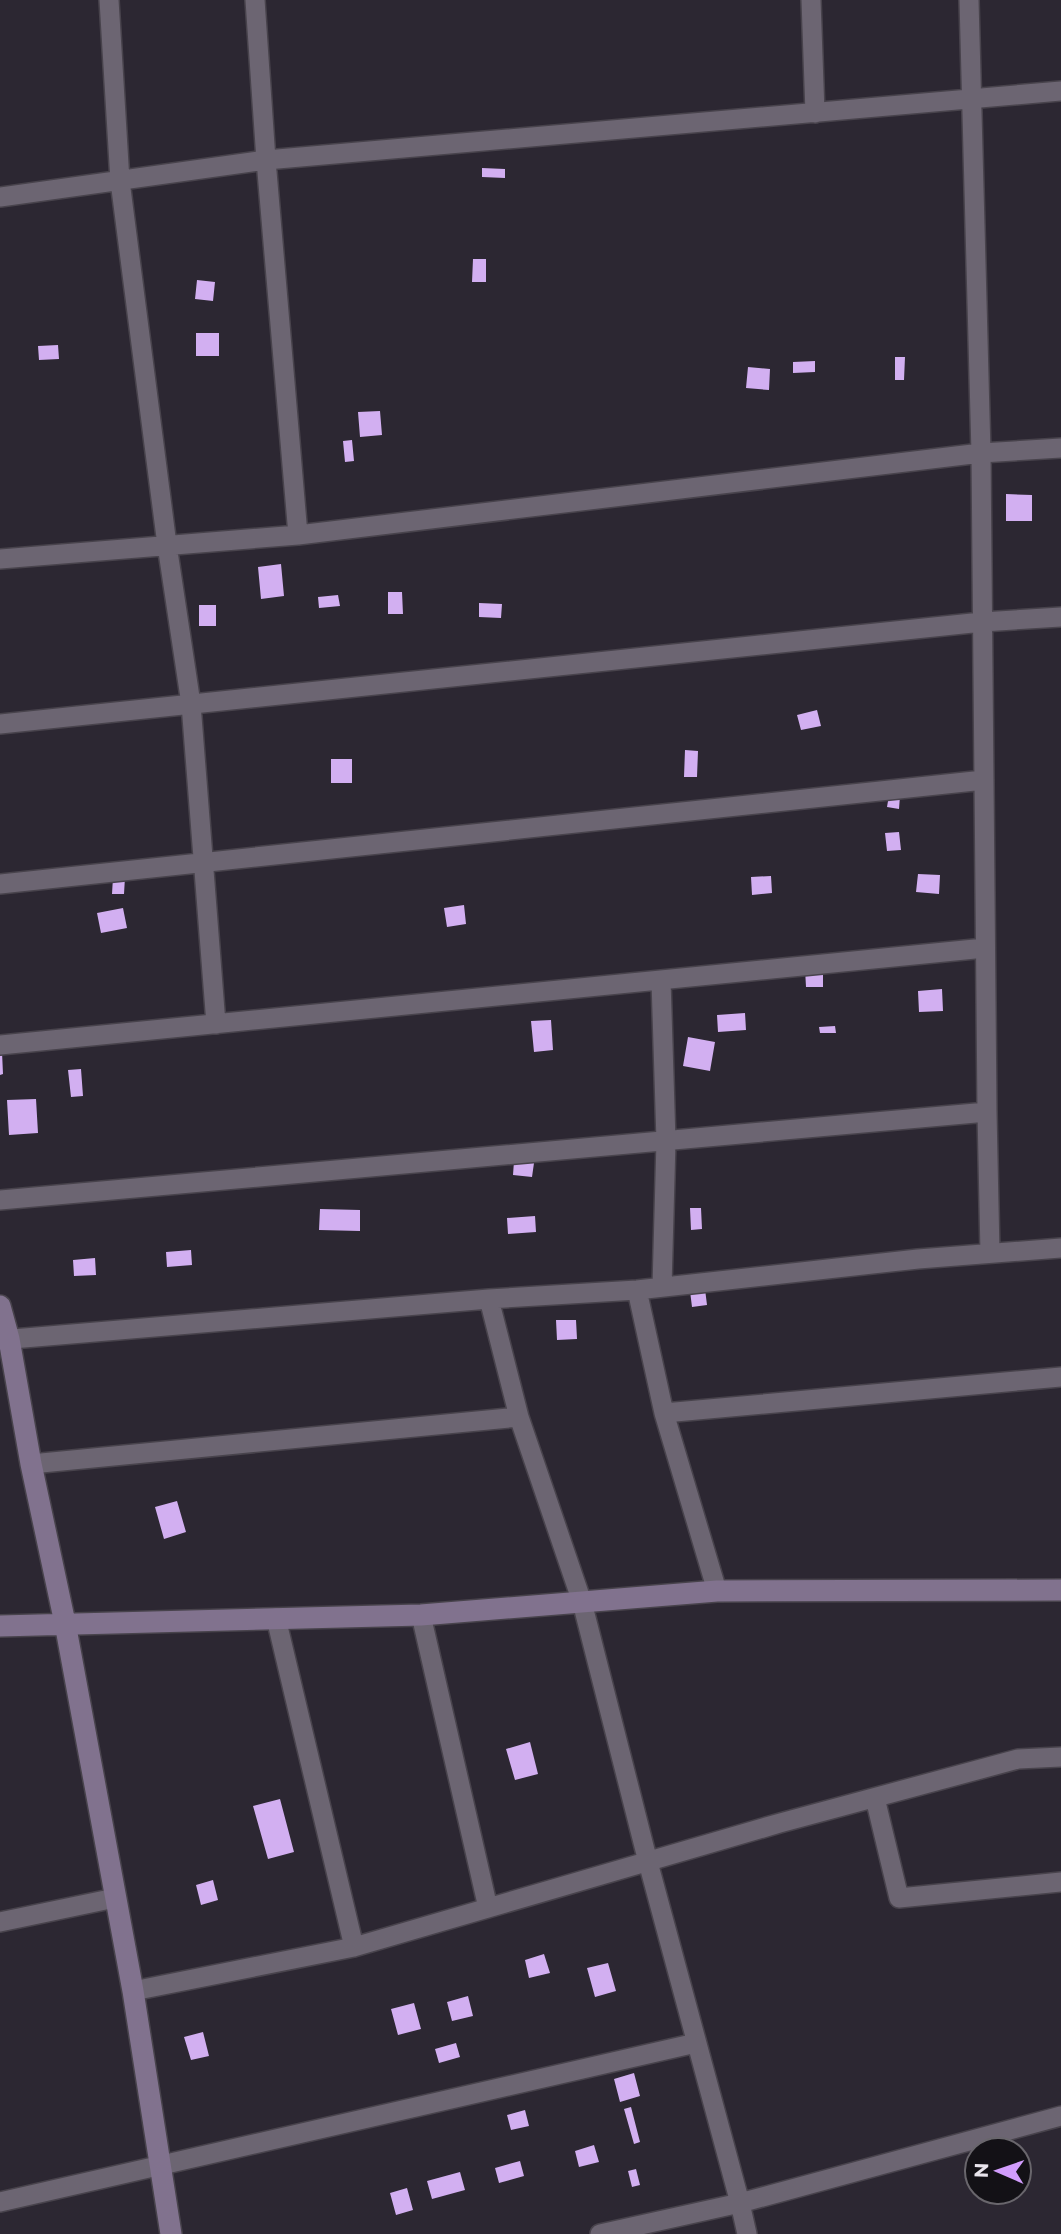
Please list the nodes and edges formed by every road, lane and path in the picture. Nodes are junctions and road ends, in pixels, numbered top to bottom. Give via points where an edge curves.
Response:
1 (109, 0) edge
2 (255, 0) edge
3 (811, 0) edge
4 (969, 0) edge
5 (1061, 91) edge
6 (972, 99) junction
7 (815, 113) junction
8 (266, 160) junction
9 (120, 181) junction
10 (0, 197) edge
11 (1061, 448) edge
12 (981, 453) junction
13 (298, 535) junction
14 (167, 545) junction
15 (0, 559) edge
16 (1061, 617) edge
17 (982, 622) junction
18 (191, 704) junction
19 (0, 724) edge
20 (984, 780) junction
21 (203, 862) junction
22 (0, 884) edge
23 (985, 948) junction
24 (661, 980) junction
25 (216, 1024) junction
26 (0, 1045) edge
27 (987, 1112) junction
28 (666, 1141) junction
29 (0, 1200) edge
30 (1061, 1248) edge
31 (990, 1253) junction
32 (662, 1287) junction
33 (637, 1290) junction
34 (489, 1299) junction
35 (0, 1306) edge
36 (4, 1339) edge
37 (1061, 1377) edge
38 (664, 1413) junction
39 (519, 1417) junction
40 (31, 1464) junction
41 (1061, 1590) edge
42 (716, 1591) junction
43 (582, 1602) junction
44 (421, 1615) junction
45 (276, 1618) junction
46 (65, 1623) junction
47 (0, 1626) edge
48 (1061, 1757) edge
49 (875, 1798) junction
50 (648, 1862) junction
51 (1061, 1882) edge
52 (116, 1898) junction
53 (488, 1908) junction
54 (0, 1923) edge
55 (354, 1947) junction
56 (133, 1991) junction
57 (696, 2043) junction
58 (1061, 2116) edge
59 (160, 2166) junction
60 (0, 2202) edge
61 (740, 2203) junction
62 (171, 2234) edge
63 (600, 2234) edge
64 (747, 2234) edge

1 - 9 street
2 - 8 street
3 - 7 street
4 - 6 street
5 - 6 street
6 - 7 street
6 - 12 street
7 - 8 street
8 - 9 street
8 - 13 street
9 - 10 street
9 - 14 street
11 - 12 street
12 - 13 street
12 - 17 street
13 - 14 street
14 - 15 street
14 - 18 street
16 - 17 street
17 - 18 street
17 - 20 street
18 - 19 street
18 - 21 street
20 - 21 street
20 - 23 street
21 - 22 street
21 - 25 street
23 - 24 street
23 - 27 street
24 - 25 street
24 - 28 street
25 - 26 street
27 - 28 street
27 - 31 street
28 - 29 street
28 - 32 street
30 - 31 street
31 - 32 street
32 - 33 street
33 - 34 street
33 - 38 street
34 - 36 street
34 - 39 street
35 - 36 street
36 - 40 street
37 - 38 street
38 - 42 street
39 - 40 street
39 - 43 street
40 - 46 street
41 - 42 street
42 - 43 street
43 - 44 street
43 - 50 street
44 - 45 street
44 - 53 street
45 - 46 street
45 - 55 street
46 - 47 street
46 - 52 street
48 - 49 street via 1018,1759
49 - 50 street
49 - 51 street via 900,1898
50 - 53 street
50 - 57 street
52 - 54 street
52 - 56 street
53 - 55 street
55 - 56 street
56 - 59 street
57 - 59 street
57 - 61 street
58 - 61 street
59 - 60 street
59 - 62 street
61 - 63 street
61 - 64 street

